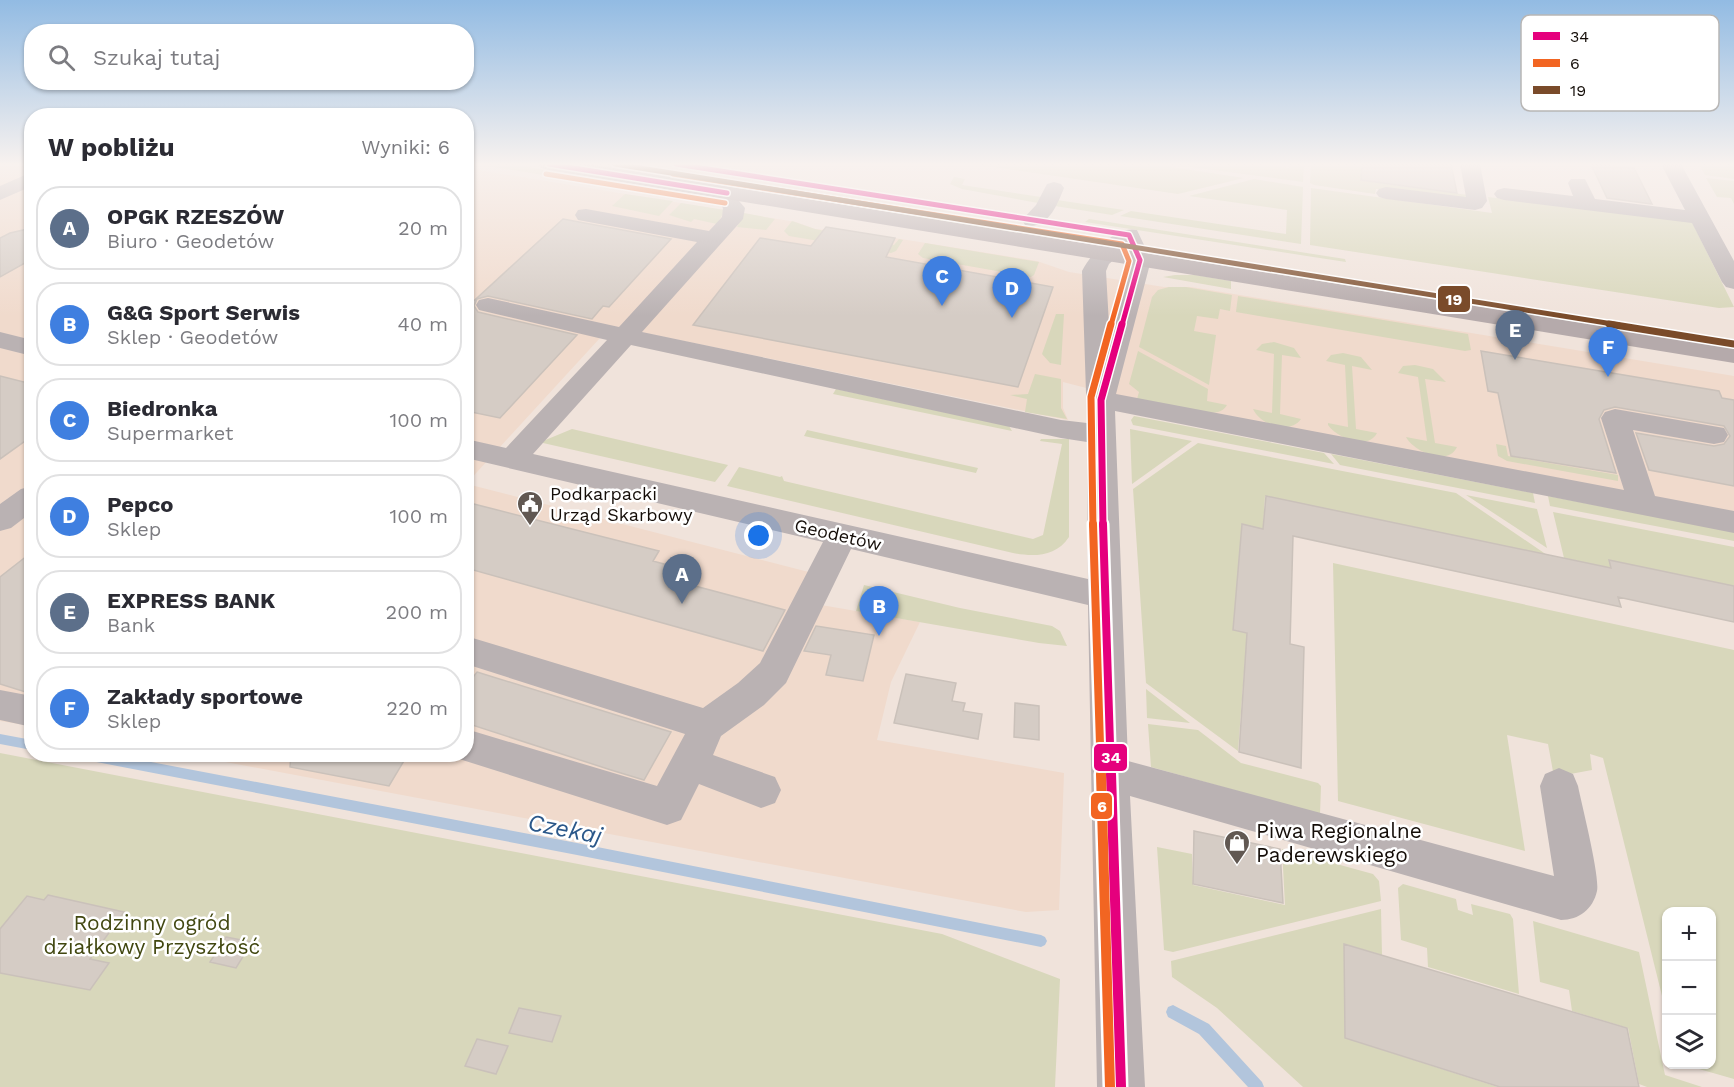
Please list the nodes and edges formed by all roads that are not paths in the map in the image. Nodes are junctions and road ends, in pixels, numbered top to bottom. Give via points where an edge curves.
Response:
1 (586, 215) dead end
2 (733, 215) edge
3 (862, 215) edge
4 (998, 215) edge
5 (1038, 215) edge
6 (1674, 215) edge
7 (1698, 215) edge
8 (1700, 218) junction
9 (1032, 220) junction
10 (1129, 235) junction
11 (708, 245) junction
12 (1106, 254) junction
13 (1140, 260) junction
14 (1734, 282) edge
15 (488, 305) dead end
16 (1734, 333) edge
17 (627, 335) junction
18 (0, 340) edge
19 (24, 346) edge
20 (1734, 355) edge
21 (1101, 400) junction
22 (1100, 434) junction
23 (1714, 435) dead end
24 (474, 450) edge
25 (513, 458) junction
26 (24, 502) edge
27 (1643, 504) junction
28 (0, 520) edge
29 (1734, 522) edge
30 (842, 536) junction
31 (1105, 596) junction
32 (474, 652) edge
33 (0, 705) edge
34 (24, 710) edge
35 (708, 725) junction
36 (474, 747) edge
37 (690, 763) junction
38 (1109, 773) junction
39 (1559, 786) dead end
40 (761, 790) dead end
41 (1120, 1087) edge

1 - 11 street via 703,236 708,238
2 - 11 street
3 - 12 main road
4 - 9 main road
5 - 9 street
6 - 8 street
7 - 8 street
8 - 14 street
9 - 10 main road
10 - 12 street
10 - 13 street
10 - 16 main road
11 - 17 street
12 - 13 main road
12 - 21 street via 1094,271
13 - 20 main road
13 - 21 street
15 - 17 street
17 - 22 street via 1061,429
17 - 25 street
18 - 19 street
21 - 22 street
21 - 27 street
22 - 31 street
23 - 27 street via 1615,418
24 - 25 street, Geodetów
25 - 30 street, Geodetów
26 - 28 street
27 - 29 street
30 - 31 street, Geodetów
30 - 35 street via 773,673
31 - 38 street
32 - 35 street
33 - 34 street
35 - 37 street
36 - 37 street via 668,807
37 - 40 street
38 - 39 street via 1569,899 1577,886
38 - 41 street

